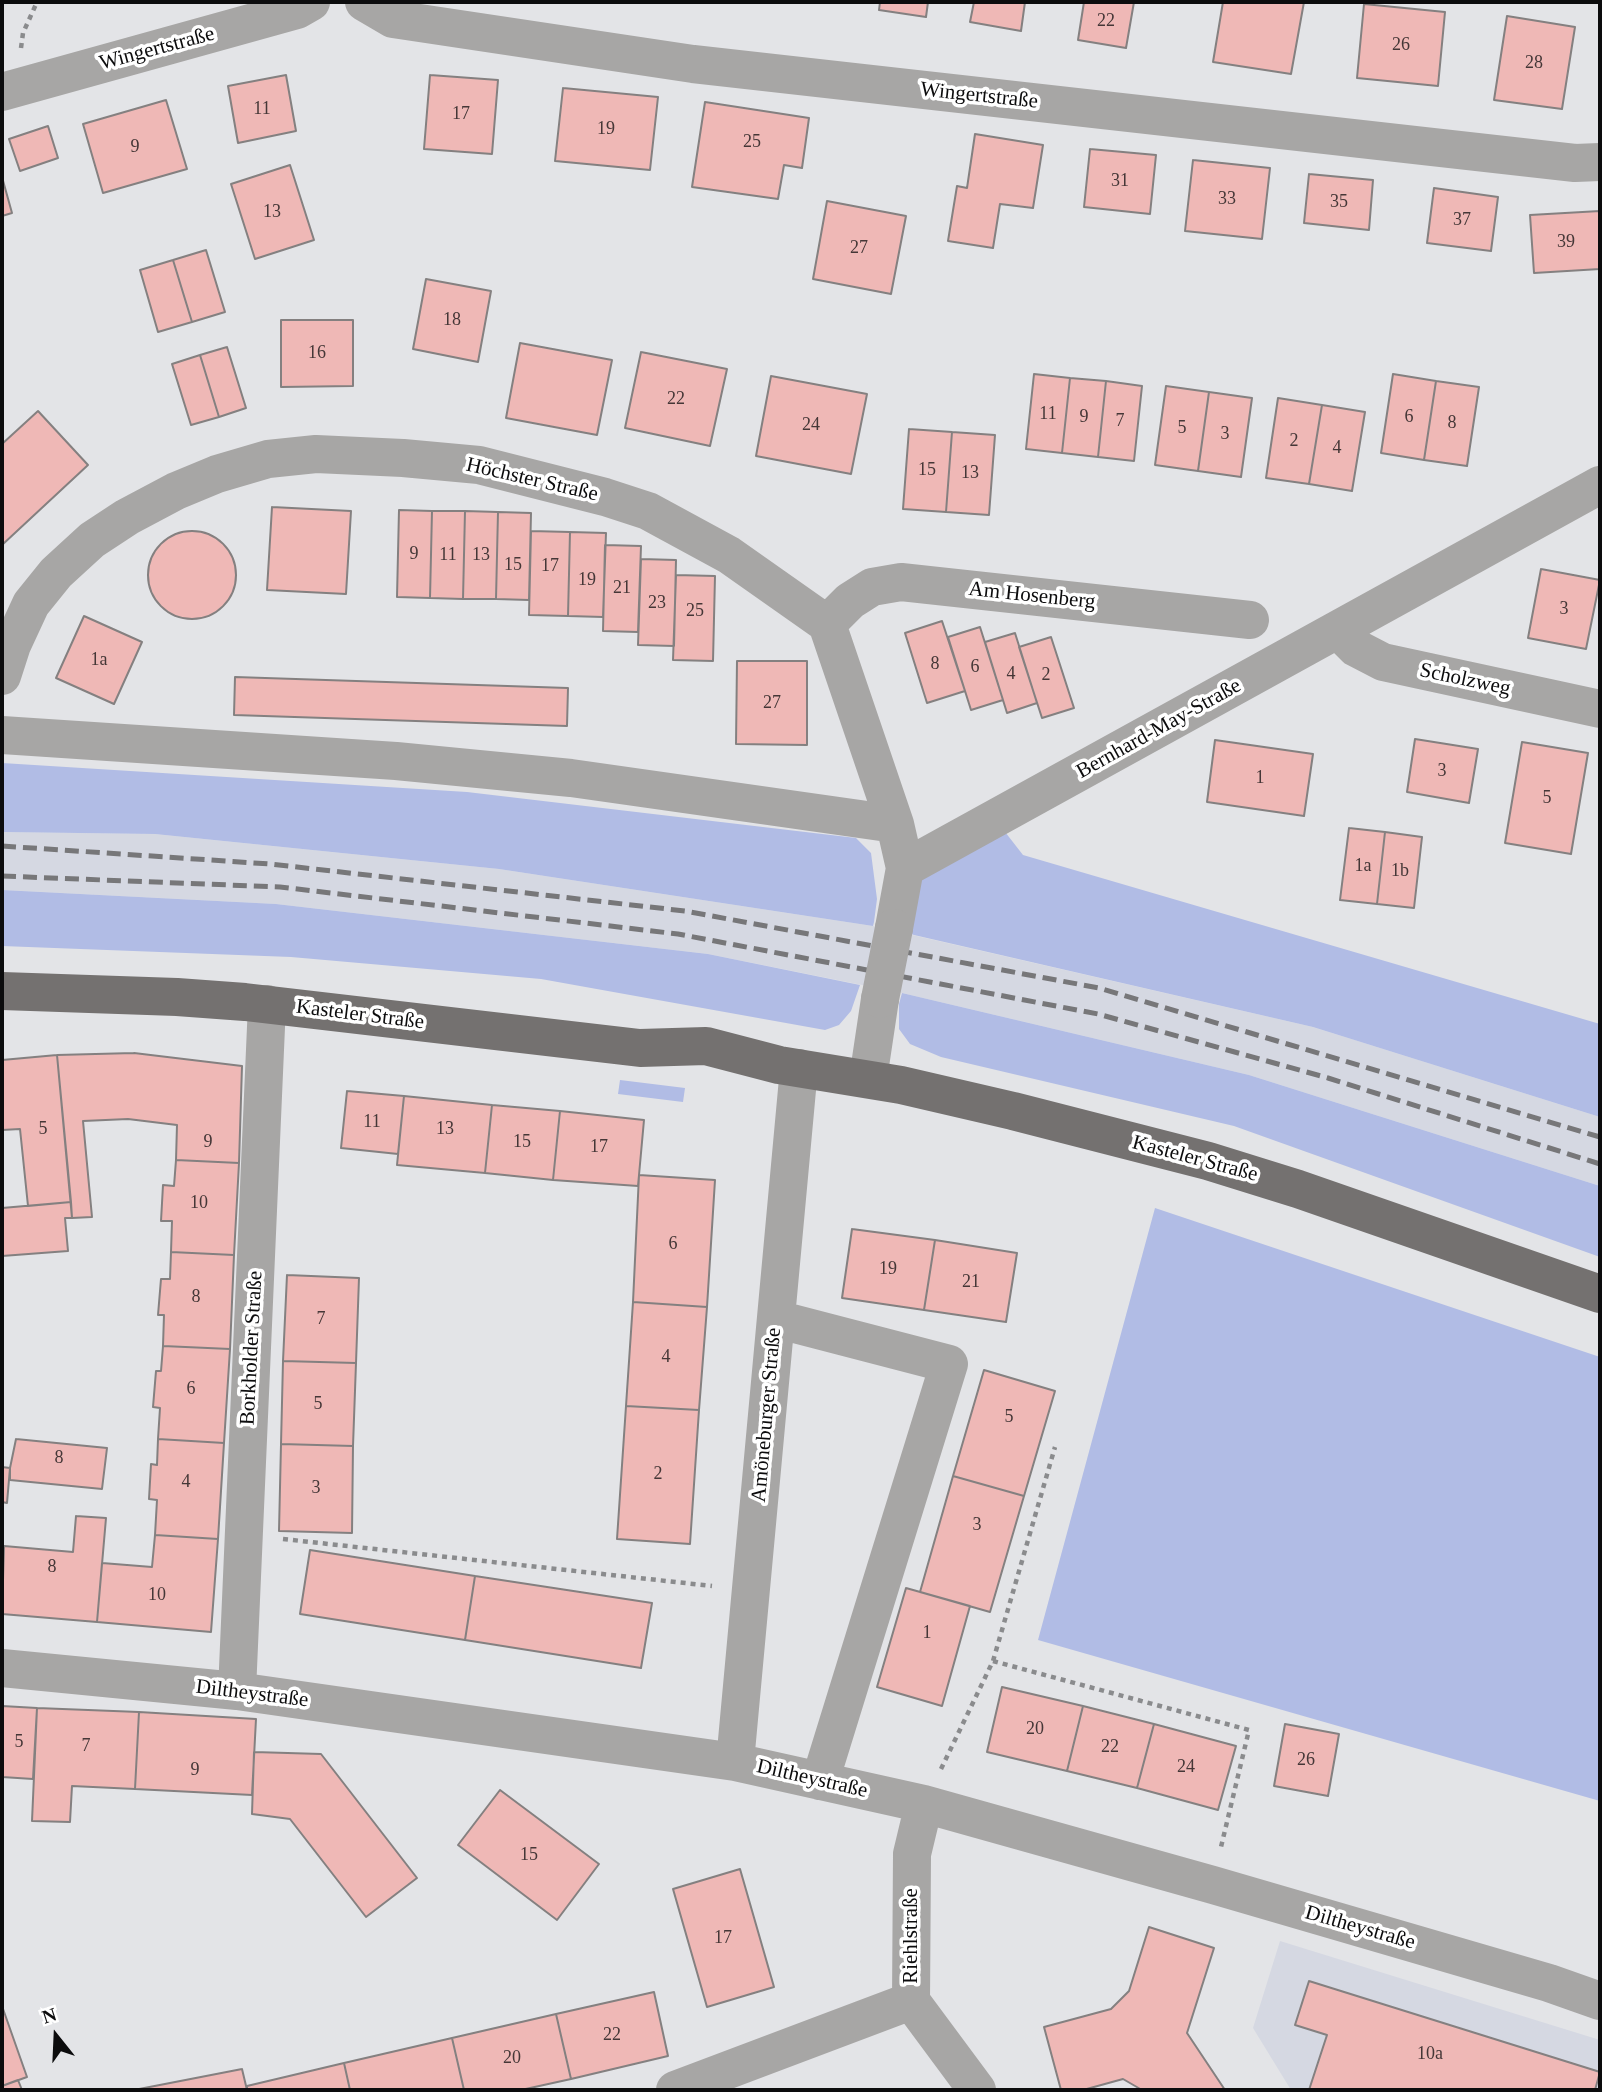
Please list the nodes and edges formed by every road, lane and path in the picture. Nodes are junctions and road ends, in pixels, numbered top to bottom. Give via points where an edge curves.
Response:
1 (311, 2) edge
2 (365, 2) edge
3 (2, 92) edge
4 (1600, 162) edge
5 (1600, 485) edge
6 (1250, 620) dead end
7 (827, 624) junction
8 (1339, 631) junction
9 (2, 676) edge
10 (1600, 709) edge
11 (2, 735) edge
12 (895, 824) junction
13 (905, 868) junction
14 (2, 991) edge
15 (79, 994) junction
16 (2, 1002) edge
17 (267, 1004) junction
18 (789, 1067) junction
19 (868, 1079) junction
20 (1600, 1294) edge
21 (776, 1319) junction
22 (1055, 1447) dead end
23 (244, 1535) junction
24 (751, 1590) junction
25 (993, 1661) junction
26 (2, 1668) edge
27 (237, 1691) junction
28 (735, 1762) junction
29 (820, 1781) junction
30 (924, 1804) junction
31 (1213, 1885) junction
32 (911, 2001) junction
33 (1600, 2001) edge
34 (675, 2090) edge
35 (977, 2090) edge

1 - 3 street, Wingertstraße via 297,10
2 - 4 street, Wingertstraße via 393,19 693,64 1575,163
5 - 8 street, Bernhard-May-Straße
6 - 7 street, Am Hosenberg via 901,582 872,587
7 - 9 street, Höchster Straße via 707,542 648,512 605,497 479,465 316,454 268,459 218,474 176,491 92,540 31,604
7 - 12 street
8 - 10 street, Scholzweg via 1356,648 1383,662
8 - 13 street, Bernhard-May-Straße
11 - 12 street via 383,760 570,778
12 - 13 street
13 - 19 street, bridge
14 - 15 main road, Kasteler Straße
15 - 16 main road, Kasteler Straße
15 - 17 main road, Kasteler Straße
17 - 18 main road, Kasteler Straße via 640,1048 706,1046
17 - 23 street, Borkholder Straße
18 - 19 main road, Kasteler Straße
18 - 21 street, Amöneburger Straße
19 - 20 main road, Kasteler Straße via 1208,1161
21 - 24 street, Amöneburger Straße
21 - 29 street via 949,1364
22 - 25 path
23 - 24 path
23 - 27 street, Borkholder Straße
24 - 28 street, Amöneburger Straße
25 - 30 path
25 - 31 path via 1249,1730
26 - 27 street, Diltheystraße
27 - 28 street, Diltheystraße
28 - 29 street, Diltheystraße
29 - 30 street, Diltheystraße
30 - 31 street, Diltheystraße
30 - 32 street, Riehlstraße via 912,1854
31 - 33 street, Diltheystraße
32 - 34 street
32 - 35 street, Riehlstraße

